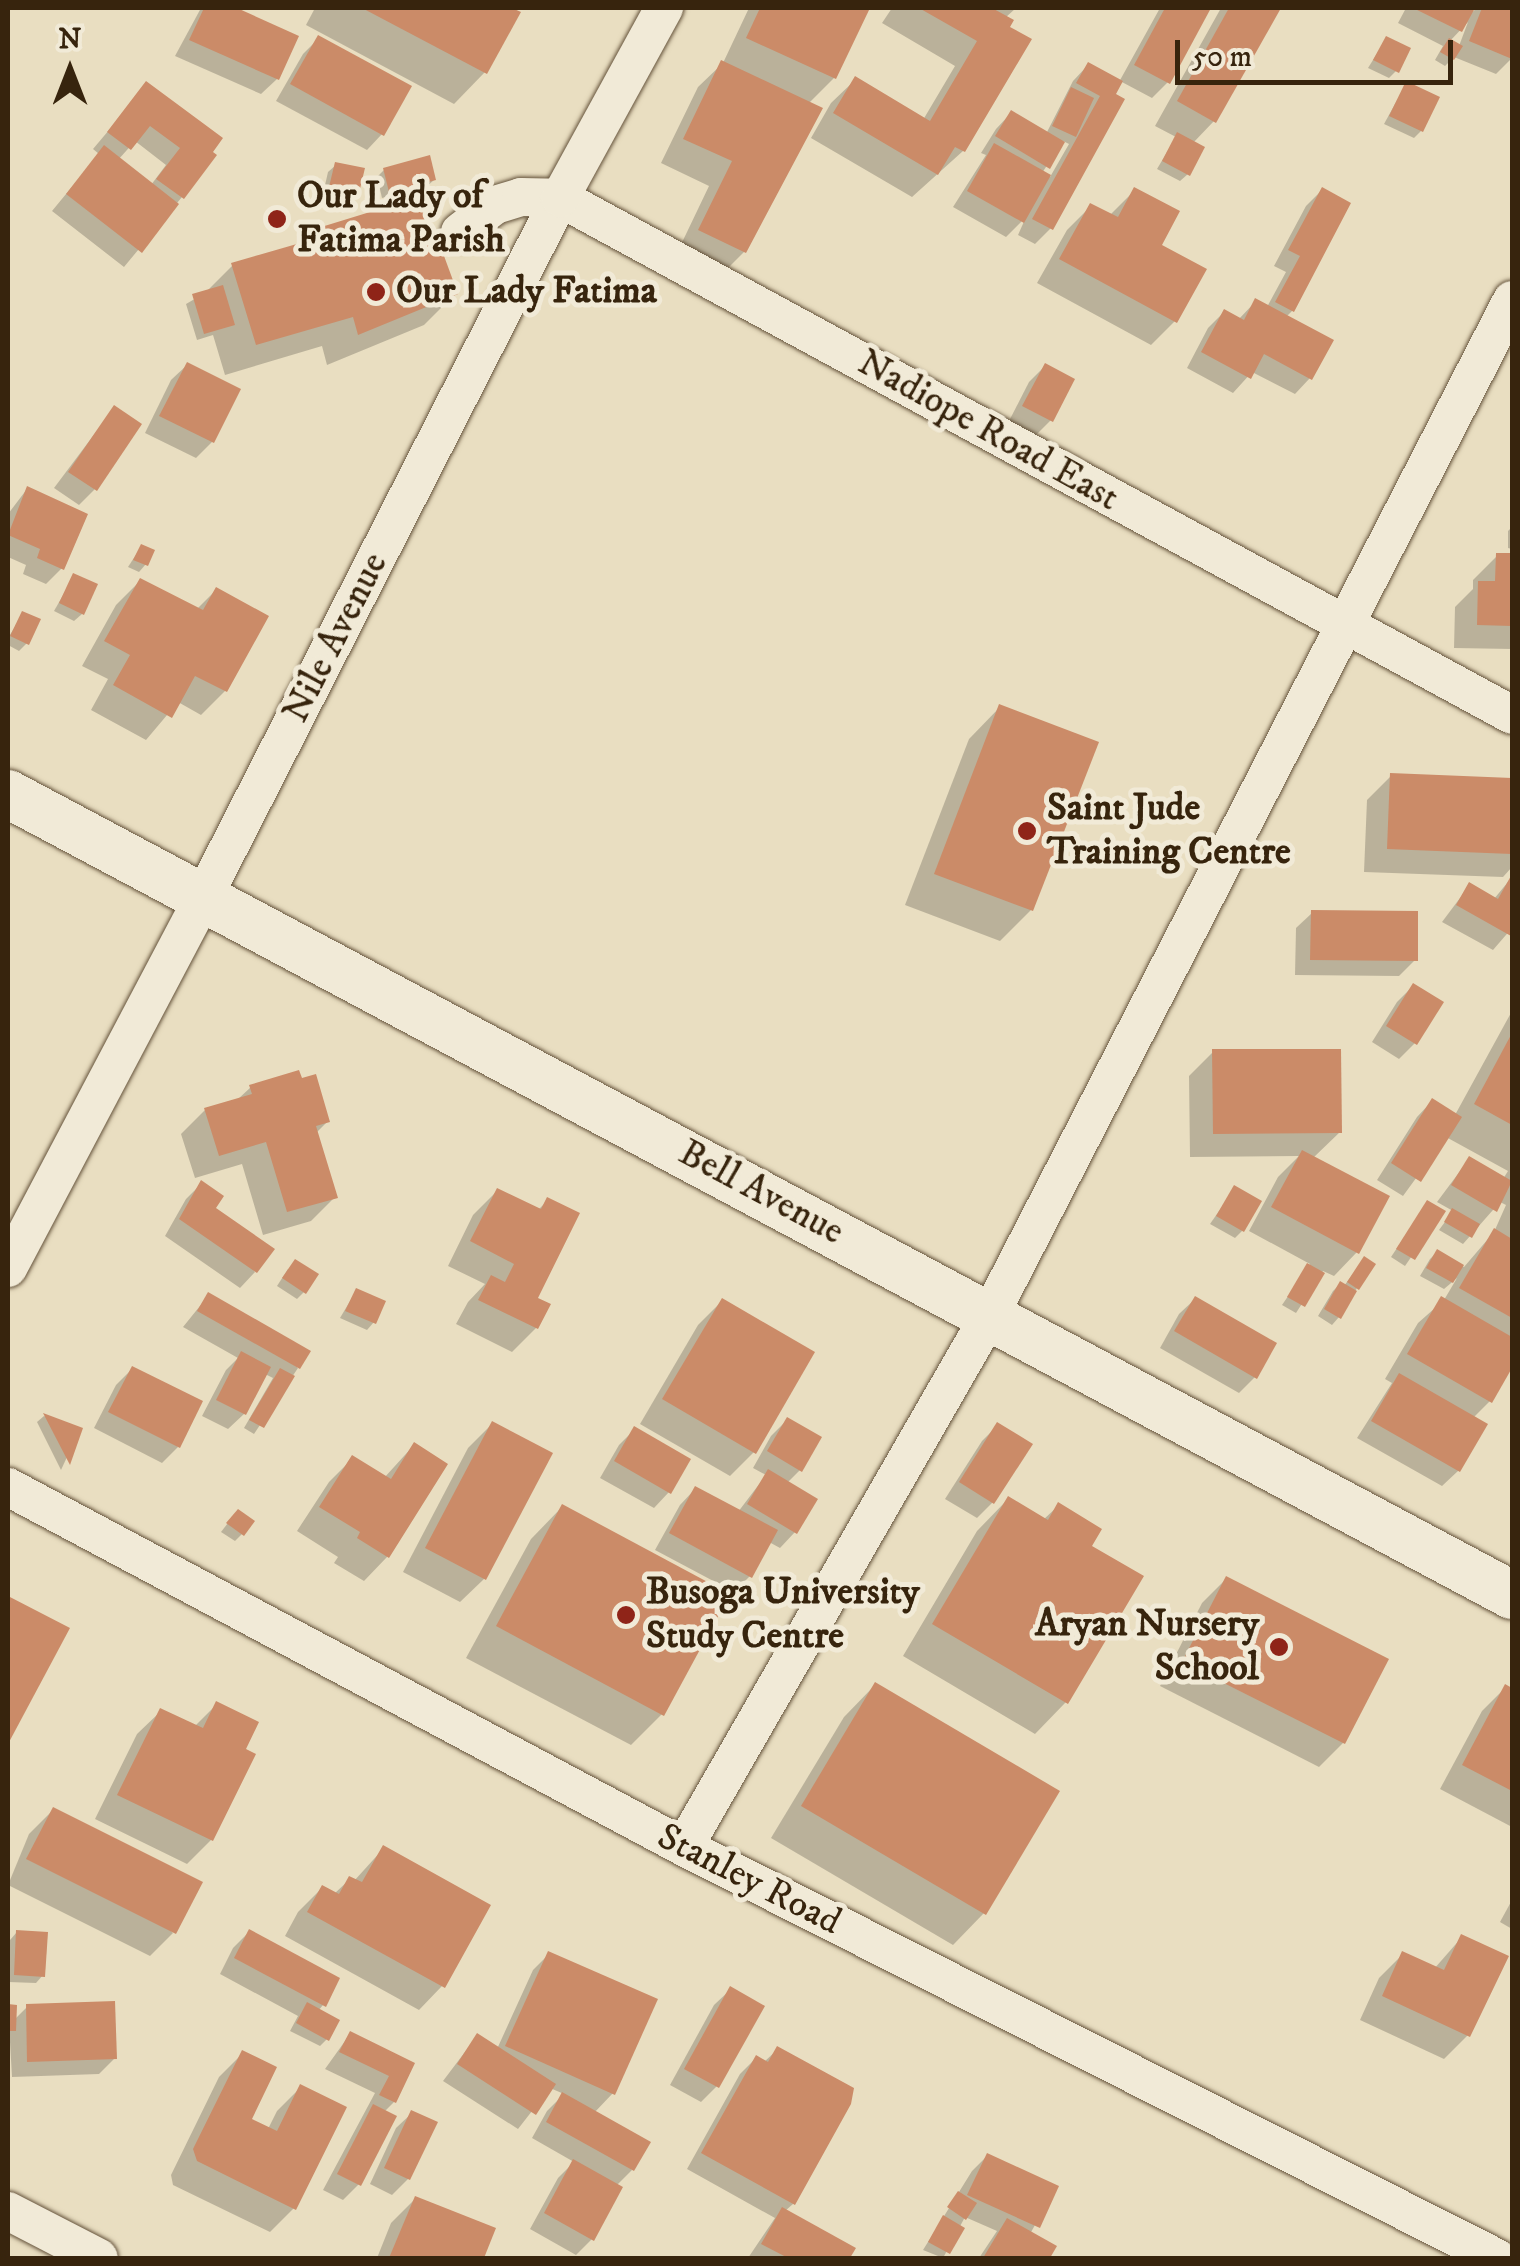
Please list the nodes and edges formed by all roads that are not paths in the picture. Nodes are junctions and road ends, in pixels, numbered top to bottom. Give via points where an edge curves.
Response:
1 (664, 8) edge
2 (560, 198) junction
3 (460, 232) dead end
4 (1512, 300) edge
5 (1343, 624) junction
6 (1512, 715) edge
7 (8, 794) edge
8 (202, 900) junction
9 (8, 1268) edge
10 (991, 1314) junction
11 (8, 1487) edge
12 (1512, 1594) edge
13 (684, 1847) junction
14 (8, 2211) edge
15 (99, 2258) edge
16 (1497, 2258) edge

1 - 2 street, Nile Avenue
2 - 3 street via 521,197 495,205
2 - 5 street, Nadiope Road East
2 - 8 street, Nile Avenue
4 - 5 street
5 - 6 street, Nadiope Road East
5 - 10 street
7 - 8 street, Bell Avenue
8 - 9 street, Nile Avenue
8 - 10 street, Bell Avenue
10 - 12 street, Bell Avenue
10 - 13 street
11 - 13 street, Stanley Road
13 - 16 street, Stanley Road
14 - 15 street

